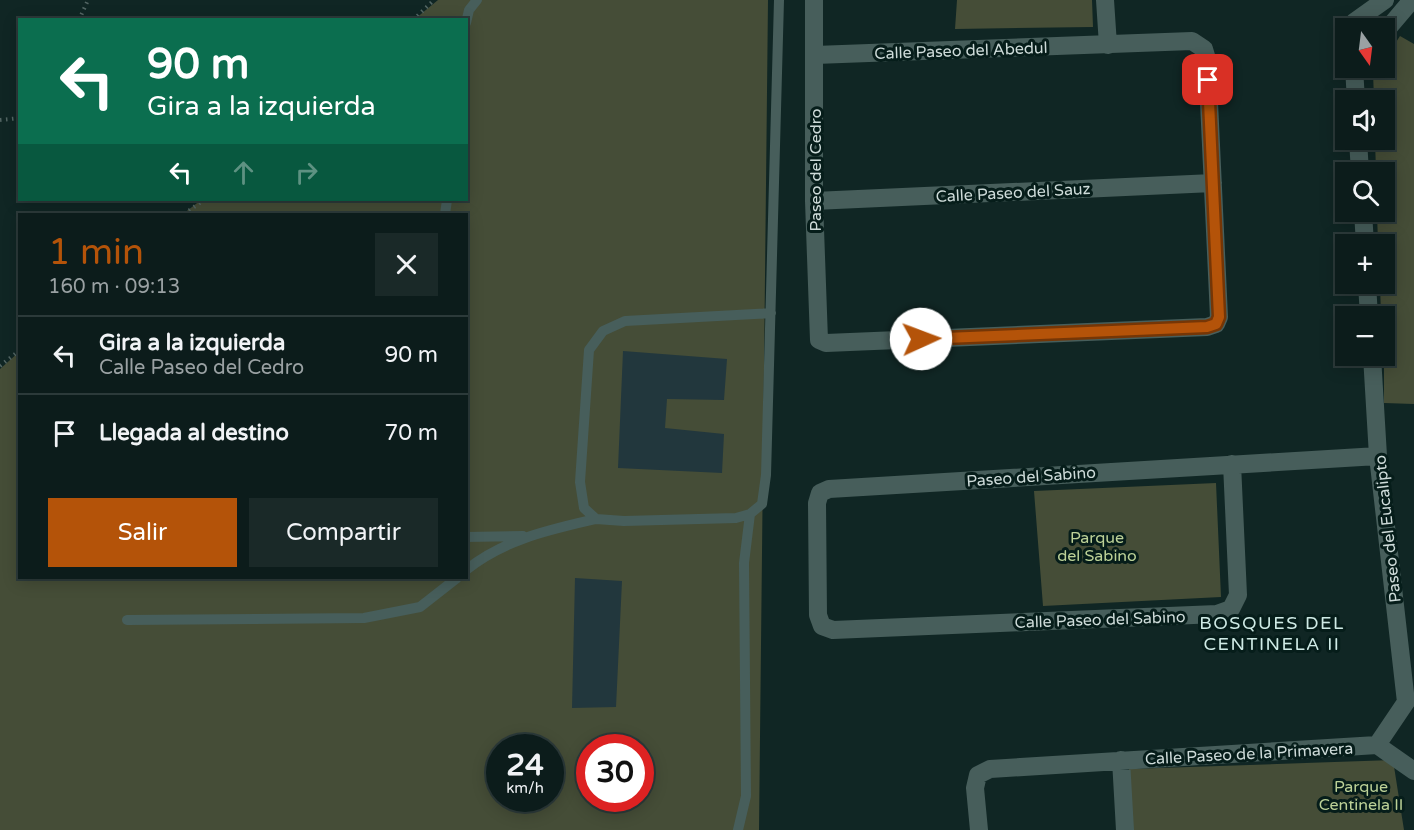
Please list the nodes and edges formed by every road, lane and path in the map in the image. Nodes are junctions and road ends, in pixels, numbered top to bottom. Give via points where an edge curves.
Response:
1 (88, 0) edge
2 (434, 0) edge
3 (477, 0) edge
4 (779, 0) edge
5 (814, 0) edge
6 (1105, 0) edge
7 (1382, 1) edge
8 (1409, 13) edge
9 (80, 18) edge
10 (415, 18) edge
11 (467, 18) edge
12 (1359, 18) edge
13 (1395, 24) edge
14 (1108, 45) junction
15 (815, 56) junction
16 (18, 118) edge
17 (0, 120) edge
18 (1213, 183) junction
19 (203, 201) edge
20 (814, 201) junction
21 (185, 213) edge
22 (771, 314) junction
23 (18, 352) edge
24 (0, 366) edge
25 (1373, 366) edge
26 (1378, 456) junction
27 (1232, 464) junction
28 (750, 514) junction
29 (596, 519) junction
30 (526, 536) junction
31 (468, 537) edge
32 (468, 568) edge
33 (456, 579) edge
34 (127, 620) dead end
35 (822, 626) joint
36 (1410, 705) edge
37 (1377, 745) junction
38 (1121, 760) junction
39 (1414, 771) edge
40 (738, 830) edge
41 (979, 830) edge
42 (1125, 830) edge

1 - 9 path
2 - 10 path
3 - 11 lane
4 - 22 lane
5 - 15 street, Paseo del Cedro
6 - 14 street
7 - 8 street
7 - 12 street
8 - 13 street
14 - 15 street, Calle Paseo del Abedul
14 - 18 street, Calle Paseo del Abedul via 1192,41 1204,49
15 - 20 street, Paseo del Cedro
16 - 17 path
18 - 20 street, Calle Paseo del Sauz
18 - 20 street, Paseo del Cedro via 1219,317 1216,324 1207,327 826,343 819,340
19 - 21 path
22 - 28 lane via 766,475 762,504
22 - 29 lane via 625,321 603,331 589,350 580,482 584,508
23 - 24 path
25 - 26 street, Paseo del Eucalipto
26 - 27 street, Paseo del Sabino
26 - 36 street, Paseo del Eucalipto
27 - 35 street, Paseo del Sabino via 829,489 820,493 817,503 818,615
27 - 35 street, Calle Paseo del Sabino via 1238,595 1231,609 1217,614 833,630
28 - 29 lane via 624,522
28 - 40 lane via 744,563 746,796
29 - 30 lane
30 - 31 lane
30 - 32 lane via 484,555
33 - 34 lane via 420,607 364,618
36 - 37 street
37 - 38 street, Calle Paseo de la Primavera
37 - 39 street
38 - 41 street, Calle Paseo de la Primavera via 990,769 978,775 975,788
38 - 42 street, Calle Paseo de la Primavera

